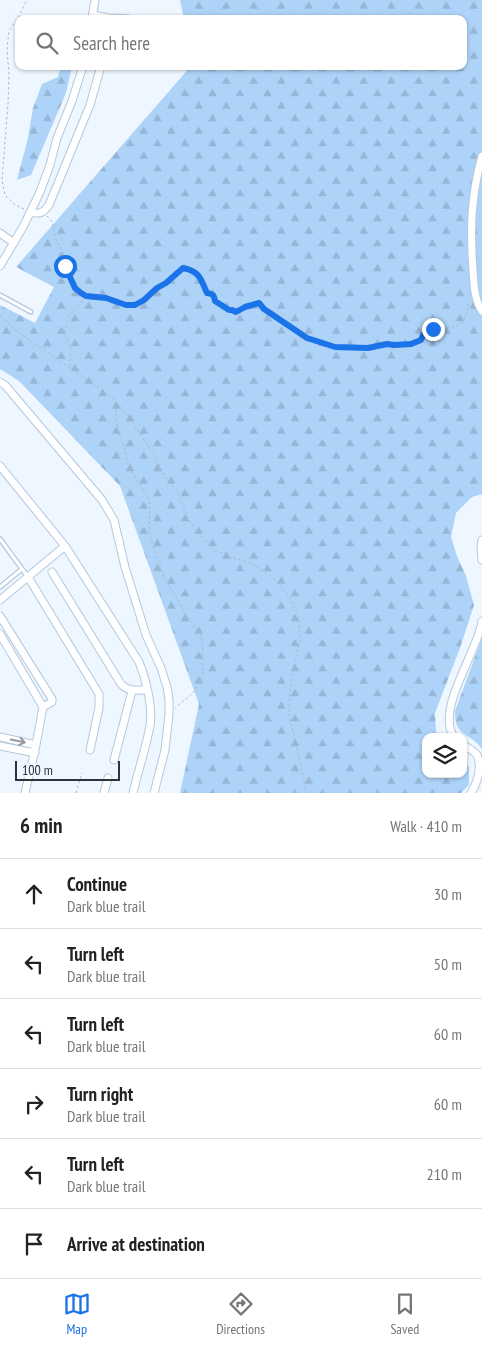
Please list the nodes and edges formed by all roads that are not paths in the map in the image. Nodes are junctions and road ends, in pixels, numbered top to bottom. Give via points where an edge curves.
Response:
1 (95, 0) edge
2 (93, 15) edge
3 (82, 70) edge
4 (100, 70) edge
5 (482, 156) edge
6 (30, 212) junction
7 (0, 233) edge
8 (14, 243) junction
9 (3, 254) edge
10 (0, 266) edge
11 (0, 295) edge
12 (482, 311) edge
13 (31, 312) dead end
14 (0, 382) edge
15 (0, 466) edge
16 (0, 539) edge
17 (482, 540) edge
18 (65, 546) junction
19 (482, 560) edge
20 (22, 569) junction
21 (52, 572) dead end
22 (28, 577) junction
23 (0, 587) edge
24 (0, 600) edge
25 (0, 616) edge
26 (482, 622) edge
27 (0, 634) edge
28 (147, 690) junction
29 (132, 691) junction
30 (43, 707) junction
31 (452, 733) edge
32 (0, 737) edge
33 (36, 745) junction
34 (0, 746) edge
35 (467, 747) edge
36 (90, 750) dead end
37 (34, 754) junction
38 (114, 760) dead end
39 (108, 778) dead end
40 (25, 793) edge
41 (104, 793) edge
42 (133, 793) edge
43 (154, 793) edge
44 (471, 793) edge

1 - 2 street
3 - 6 street via 50,165
4 - 6 street via 90,105 49,204 42,213
5 - 12 street via 472,208 475,293
6 - 8 street
7 - 8 street
8 - 9 street
9 - 10 street
11 - 13 lane
14 - 43 street via 42,427 102,500 114,520 125,567 169,700 165,750
15 - 18 street
16 - 20 lane
17 - 19 street
18 - 22 street
18 - 28 street via 139,662
20 - 22 lane
20 - 23 lane
21 - 29 street via 121,684
22 - 24 street
22 - 36 street via 99,694
25 - 30 street via 52,699
26 - 31 street via 451,706 449,724
27 - 30 street
28 - 29 street
28 - 42 street via 150,724
29 - 38 street
30 - 33 street
32 -> 33 street
33 - 37 street
34 - 37 street
35 - 44 street via 475,752 481,764
37 - 40 street
39 - 41 street

